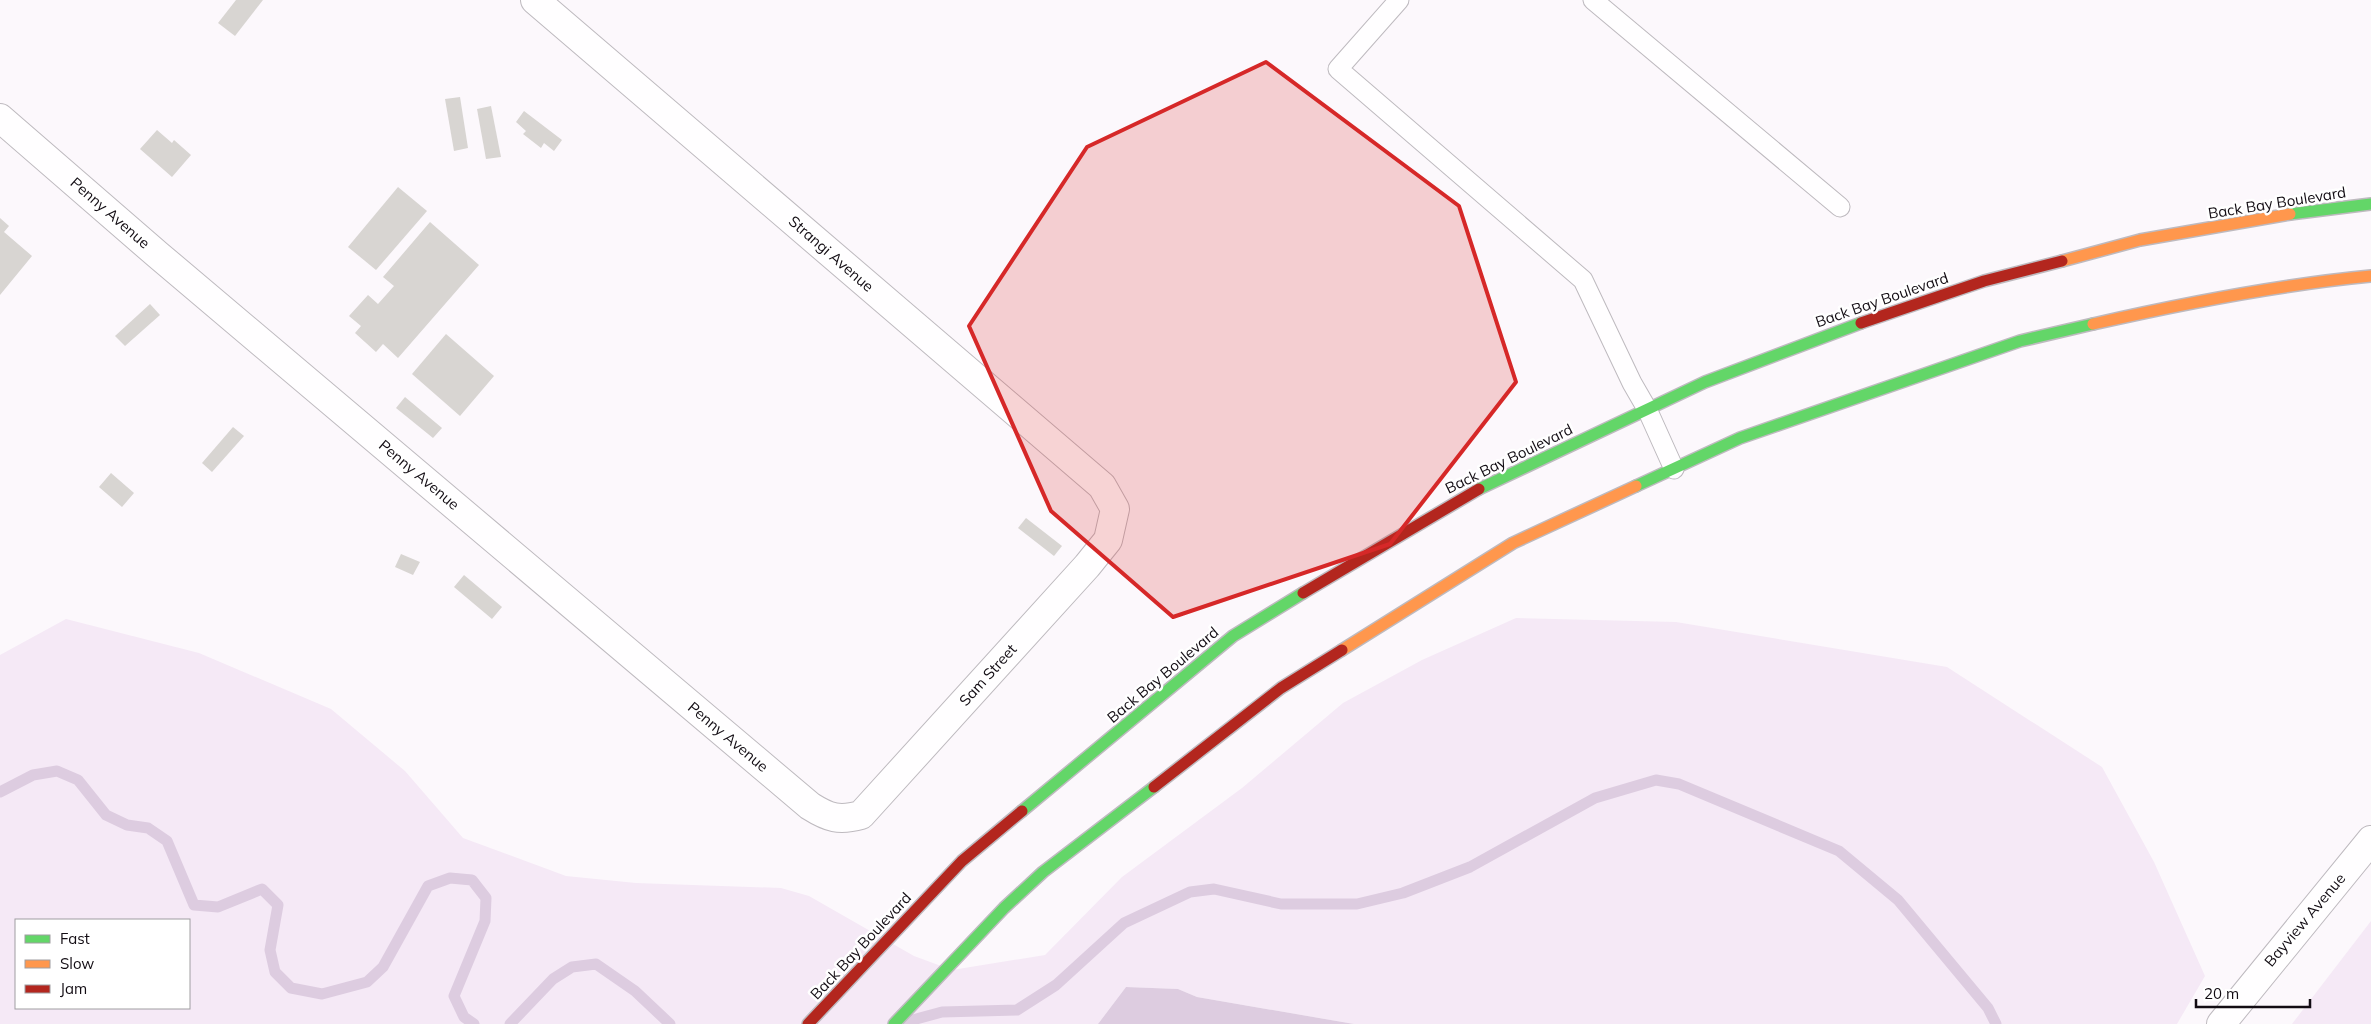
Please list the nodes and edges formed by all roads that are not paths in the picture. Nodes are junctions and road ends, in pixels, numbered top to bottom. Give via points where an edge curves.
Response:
1 (535, 0) edge
2 (1399, 0) edge
3 (1593, 0) edge
4 (0, 118) edge
5 (2371, 204) edge
6 (1840, 207) dead end
7 (2371, 276) edge
8 (1647, 409) junction
9 (1674, 469) junction
10 (1114, 516) joint
11 (845, 820) joint
12 (2371, 840) edge
13 (808, 1024) edge
14 (894, 1024) edge
15 (2221, 1024) edge

1 - 10 street, Strangi Avenue via 1102,486 1115,509
2 - 8 lane via 1338,69 1583,280
3 - 6 lane
4 - 11 street, Penny Avenue via 810,806 824,815
5 - 8 main road, Back Bay Boulevard via 2321,209 2140,240 1984,281 1705,382
7 - 9 main road via 2318,281 2172,306 2020,342 1740,438
8 - 9 lane
8 - 13 main road, Back Bay Boulevard via 1466,495 1234,636 962,861
9 - 14 main road via 1514,543 1281,688 1043,872 1004,908
10 - 11 street, Sam Street via 1108,540 1087,566 861,815
12 - 15 street, Bayview Avenue

